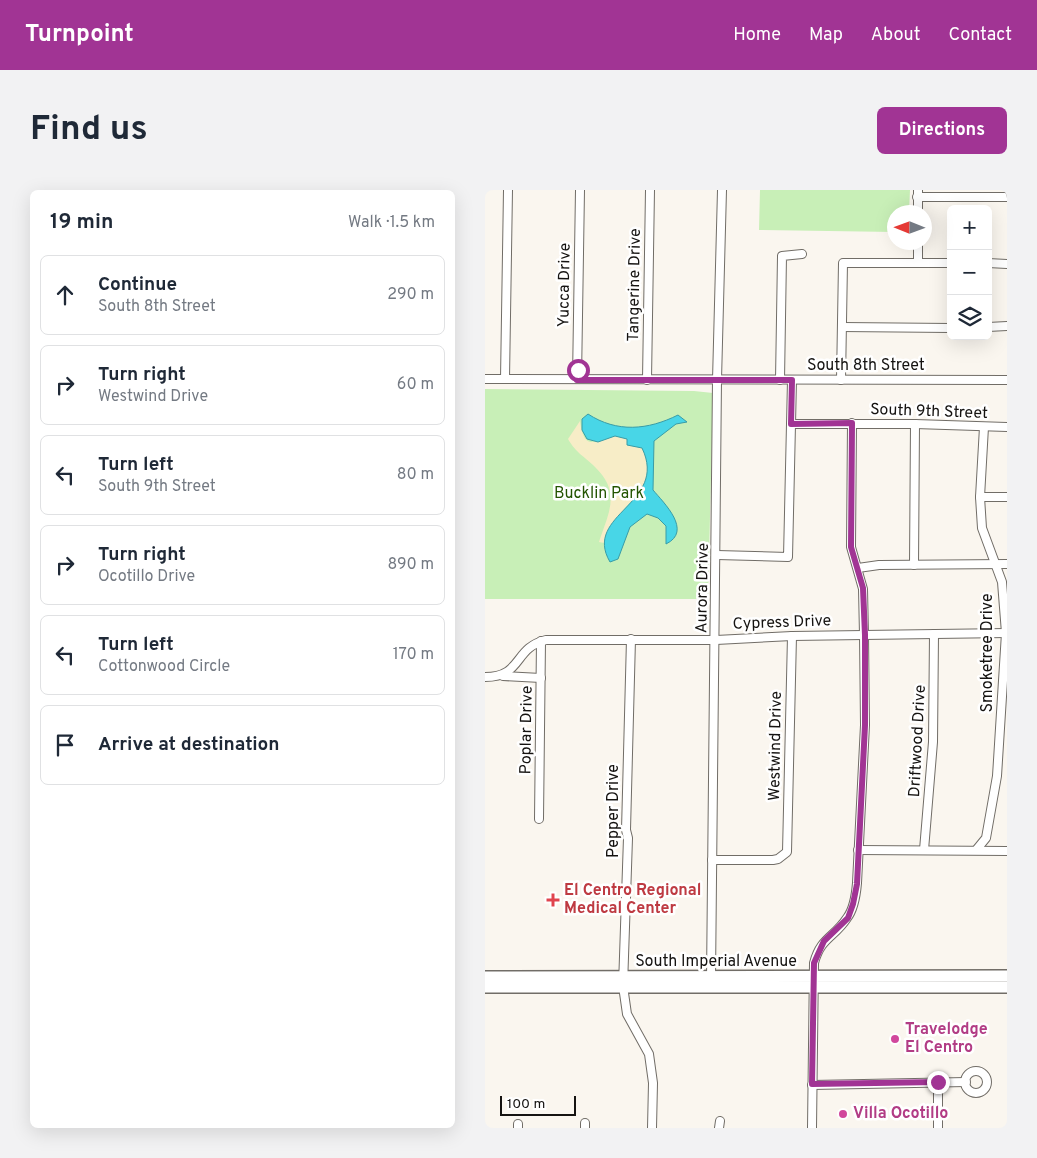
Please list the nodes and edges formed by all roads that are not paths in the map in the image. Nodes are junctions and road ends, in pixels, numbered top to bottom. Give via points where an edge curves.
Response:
1 (508, 190) edge
2 (580, 190) edge
3 (650, 190) edge
4 (722, 190) edge
5 (918, 193) edge
6 (980, 193) edge
7 (1007, 197) edge
8 (918, 250) edge
9 (802, 254) dead end
10 (918, 263) junction
11 (947, 263) edge
12 (992, 264) edge
13 (1007, 264) edge
14 (1007, 326) edge
15 (842, 327) junction
16 (992, 327) edge
17 (947, 328) edge
18 (485, 379) edge
19 (505, 379) junction
20 (577, 380) junction
21 (647, 380) junction
22 (717, 380) junction
23 (780, 380) junction
24 (792, 380) junction
25 (841, 380) junction
26 (1007, 380) edge
27 (852, 423) junction
28 (791, 424) junction
29 (915, 424) junction
30 (984, 427) junction
31 (1007, 428) edge
32 (980, 497) junction
33 (1007, 497) edge
34 (717, 555) junction
35 (994, 564) junction
36 (1007, 564) edge
37 (913, 565) junction
38 (858, 568) junction
39 (1006, 633) edge
40 (934, 634) junction
41 (865, 635) junction
42 (792, 636) junction
43 (631, 639) junction
44 (716, 640) junction
45 (541, 641) junction
46 (503, 676) junction
47 (485, 677) edge
48 (541, 678) junction
49 (1005, 704) edge
50 (997, 776) junction
51 (1007, 777) edge
52 (539, 819) dead end
53 (977, 849) junction
54 (858, 850) junction
55 (924, 850) junction
56 (1007, 851) edge
57 (712, 860) junction
58 (1007, 976) edge
59 (485, 977) edge
60 (537, 982) junction
61 (623, 982) junction
62 (711, 982) junction
63 (813, 982) junction
64 (485, 987) edge
65 (1007, 987) edge
66 (938, 1082) junction
67 (965, 1082) dead end
68 (812, 1084) junction
69 (652, 1128) edge
70 (811, 1128) edge
71 (938, 1128) edge

1 - 19 street
2 - 20 street, Yucca Drive
3 - 21 street, Tangerine Drive
4 - 22 street, Aurora Drive
5 - 6 street
6 - 7 street
8 - 10 street
9 - 23 street via 782,256
10 - 11 street
10 - 15 street via 843,263
12 - 13 street
14 - 16 street
15 - 17 street
15 - 25 street
18 - 19 street, South 8th Street
19 - 20 street, South 8th Street
20 - 21 street, South 8th Street
21 - 22 street, South 8th Street
22 - 23 street, South 8th Street
22 - 34 street, Aurora Drive
23 - 24 street, South 8th Street
24 - 25 street, South 8th Street
24 - 28 street
25 - 26 street, South 8th Street
27 - 28 street, South 9th Street
27 - 29 street, South 9th Street
27 - 38 street via 851,547
28 - 34 street via 788,557
29 - 30 street, South 9th Street
29 - 37 street
30 - 31 street, South 9th Street
30 - 32 street, Smoketree Drive
32 - 33 street
32 - 35 street, Smoketree Drive via 983,536
34 - 44 street, Aurora Drive
35 - 36 street
35 - 37 street
35 - 39 street, Smoketree Drive via 1002,582
37 - 38 street
38 - 41 street via 863,588
39 - 40 street, Cypress Drive
39 - 49 street, Smoketree Drive
40 - 41 street, Cypress Drive
40 - 55 street, Driftwood Drive via 933,742
41 - 42 street, Cypress Drive
41 - 54 street via 865,725
42 - 44 street, Cypress Drive
42 - 57 street, Westwind Drive via 788,846 784,856 773,860
43 - 44 street, Cypress Drive
43 - 45 street, Cypress Drive
43 - 61 street, Pepper Drive
44 - 57 street, Aurora Drive
45 - 46 street via 529,646 510,672
45 - 48 street, Poplar Drive
46 - 47 street
46 - 48 street
48 - 52 street, Poplar Drive
49 - 50 street, Smoketree Drive
50 - 51 street
50 - 53 street, Smoketree Drive via 986,838
53 - 55 street
53 - 56 street
54 - 55 street
54 - 63 street via 853,904 848,918 820,946 814,963
57 - 62 street, Aurora Drive
58 - 63 highway, South Imperial Avenue
59 - 60 highway, South Imperial Avenue
60 - 61 highway, South Imperial Avenue
60 - 64 highway, South Imperial Avenue
61 - 62 highway, South Imperial Avenue
61 - 69 street, Pepper Drive via 627,1014 649,1054 653,1083
62 - 63 highway, South Imperial Avenue
63 - 65 highway, South Imperial Avenue
63 - 68 street
66 - 67 street
66 - 68 street
66 - 71 street
68 - 70 street

